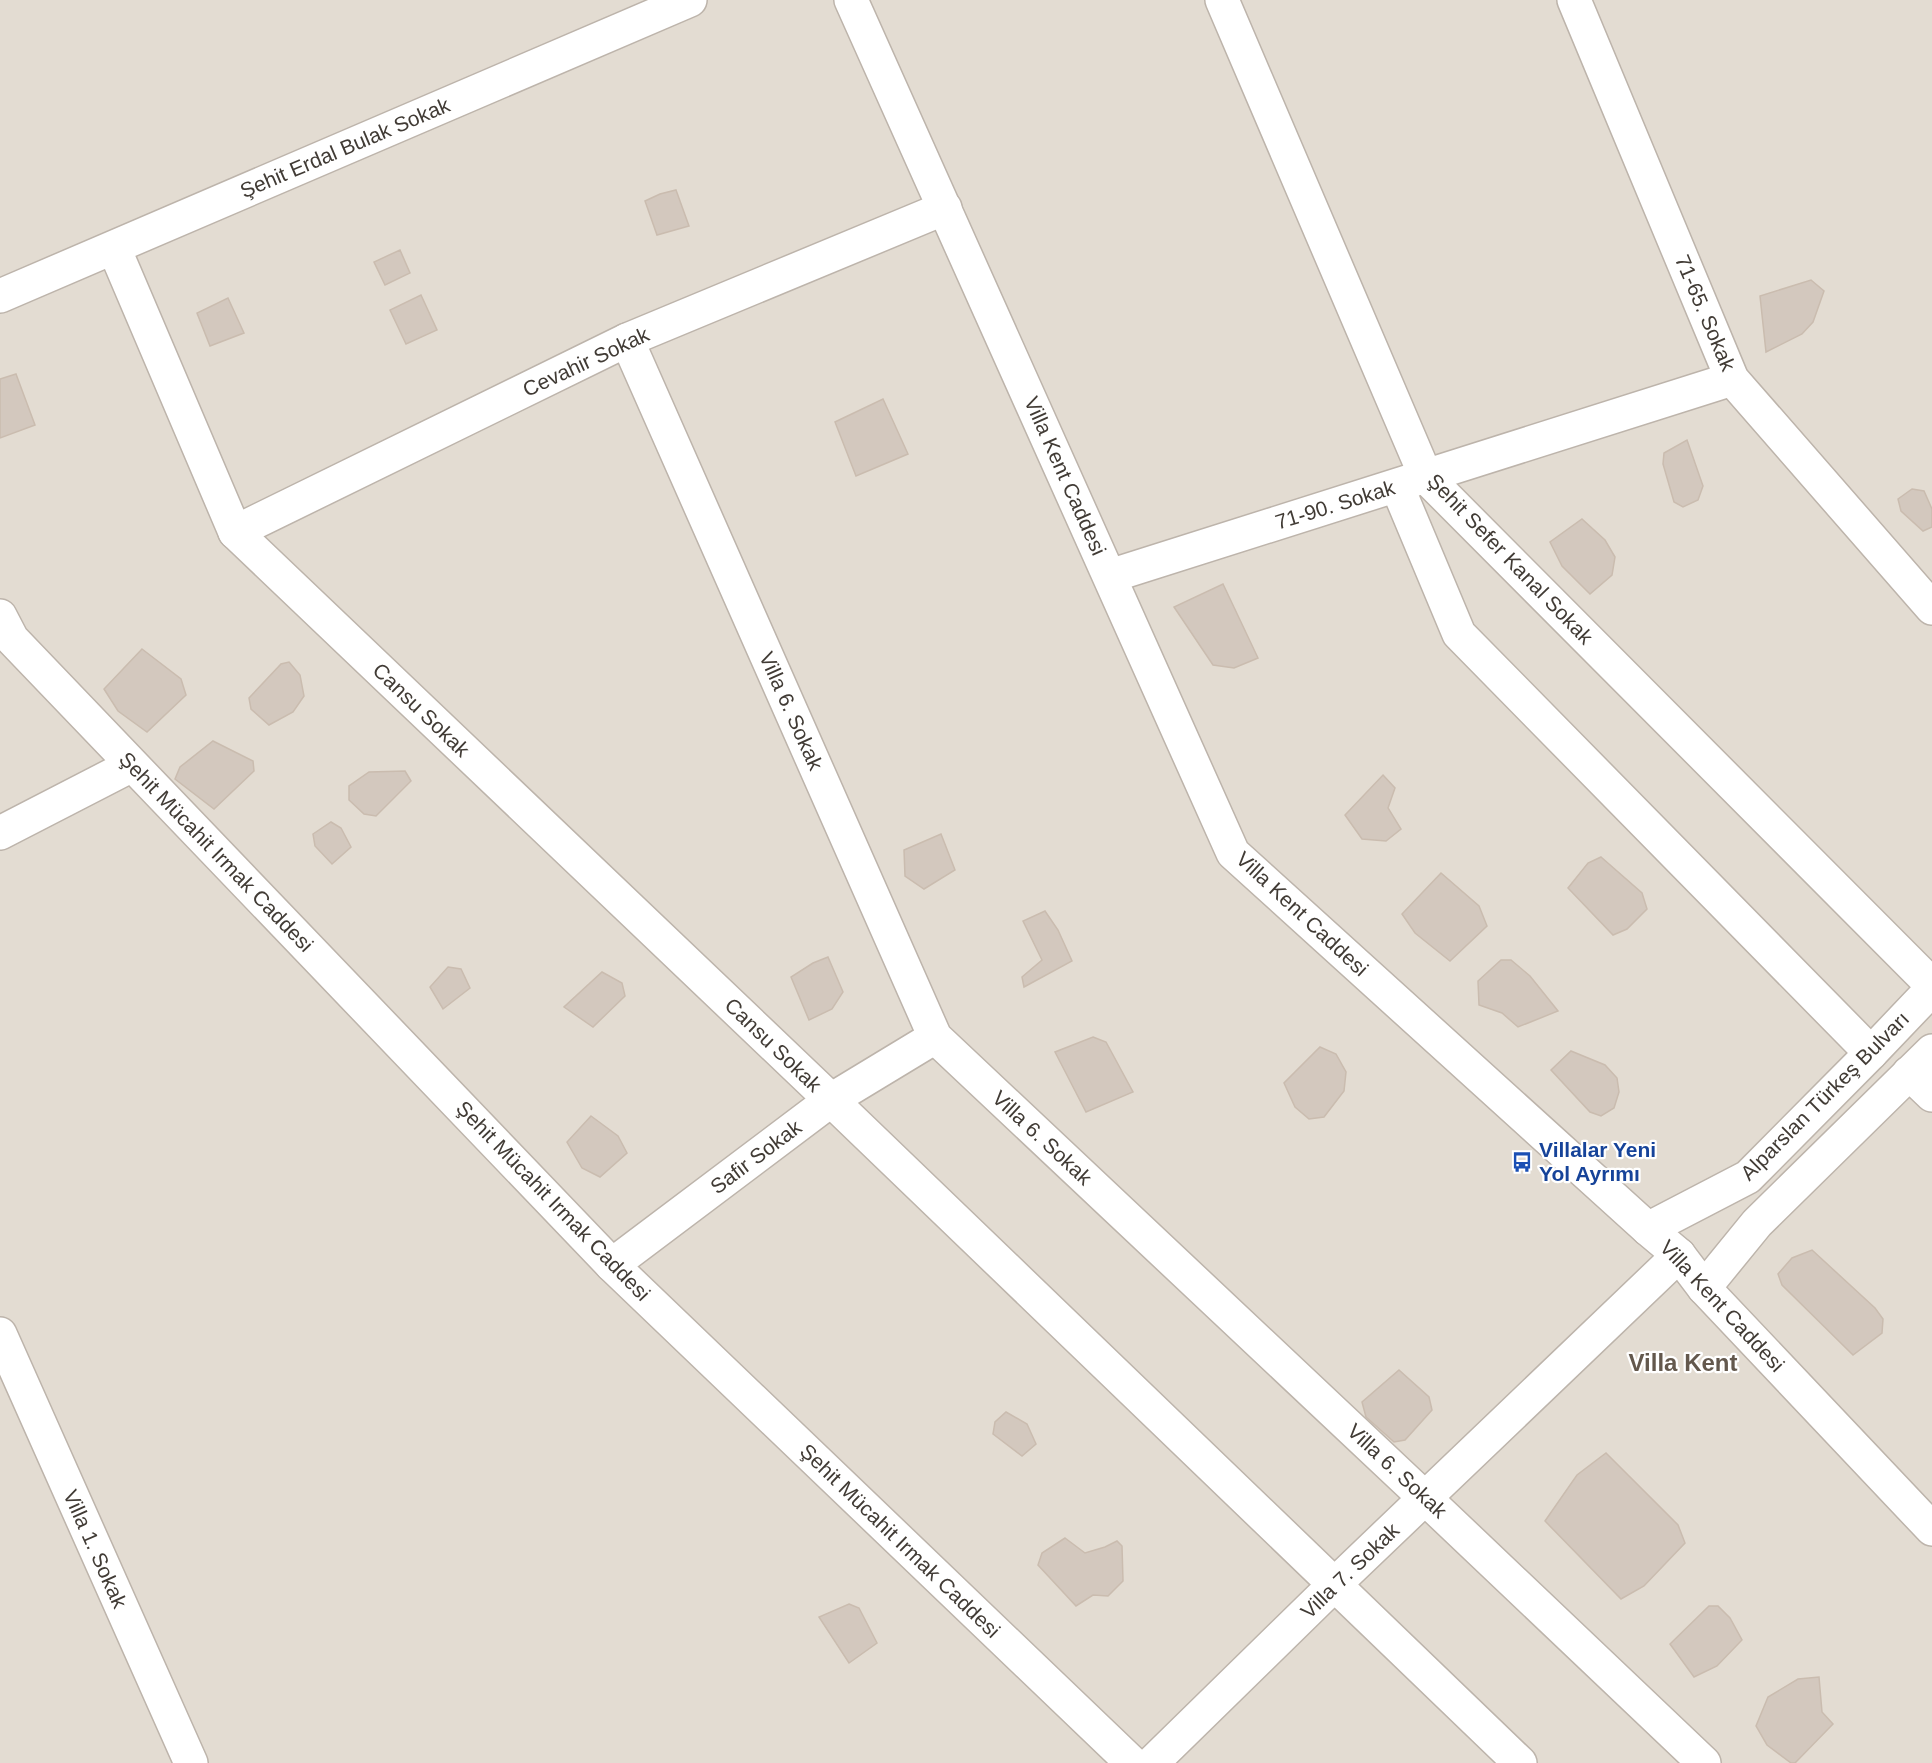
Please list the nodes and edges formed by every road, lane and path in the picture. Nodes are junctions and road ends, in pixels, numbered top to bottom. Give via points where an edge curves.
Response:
1 (690, 0) edge
2 (851, 0) edge
3 (1222, 0) edge
4 (1574, 0) edge
5 (945, 208) junction
6 (114, 248) junction
7 (0, 296) edge
8 (627, 340) junction
9 (1732, 379) junction
10 (1411, 482) junction
11 (235, 532) junction
12 (1110, 576) junction
13 (1932, 608) edge
14 (0, 616) edge
15 (132, 765) junction
16 (0, 833) edge
17 (1932, 987) edge
18 (935, 1037) junction
19 (1871, 1053) junction
20 (1924, 1073) edge
21 (831, 1100) junction
22 (1648, 1229) junction
23 (1679, 1255) junction
24 (612, 1265) junction
25 (1704, 1288) junction
26 (0, 1334) edge
27 (1426, 1499) junction
28 (1932, 1529) edge
29 (1335, 1584) junction
30 (191, 1763) edge
31 (1131, 1763) edge
32 (1152, 1763) edge
33 (1520, 1763) edge
34 (1704, 1763) edge

1 - 6 street, Şehit Erdal Bulak Sokak
2 - 5 street, Villa Kent Caddesi
3 - 10 street, Şehit Sefer Kanal Sokak
4 - 9 street, 71-65. Sokak
5 - 8 street, Cevahir Sokak
5 - 12 street, Villa Kent Caddesi
6 - 7 street, Şehit Erdal Bulak Sokak
6 - 11 street, Cansu Sokak
8 - 11 street, Cevahir Sokak
8 - 18 street, Villa 6. Sokak
9 - 10 street, 71-90. Sokak
9 - 13 street, 71-65. Sokak
10 - 12 street, 71-90. Sokak
10 - 17 street, Şehit Sefer Kanal Sokak
10 - 19 street, Şehit Sefer Kanal Sokak via 1459,634
11 - 21 street, Cansu Sokak
12 - 22 street, Villa Kent Caddesi via 1233,853
14 - 15 street, Şehit Mücahit Irmak Caddesi via 12,639
15 - 16 street
15 - 24 street, Şehit Mücahit Irmak Caddesi
17 - 19 street, Alparslan Türkeş Bulvarı
18 - 21 street, Safir Sokak
18 - 27 street, Villa 6. Sokak
19 - 22 street, Alparslan Türkeş Bulvarı via 1748,1177
20 - 25 street, Alparslan Türkeş Bulvarı via 1757,1223
21 - 24 street, Safir Sokak
21 - 29 street
22 - 23 street, Villa Kent Caddesi
23 - 25 street, Villa Kent Caddesi
23 - 27 street, Villa 7. Sokak
24 - 31 street, Şehit Mücahit Irmak Caddesi
25 - 28 street, Villa Kent Caddesi
26 - 30 street, Villa 1. Sokak
27 - 29 street, Villa 7. Sokak
27 - 34 street, Villa 6. Sokak
29 - 32 street, Villa 7. Sokak
29 - 33 street

